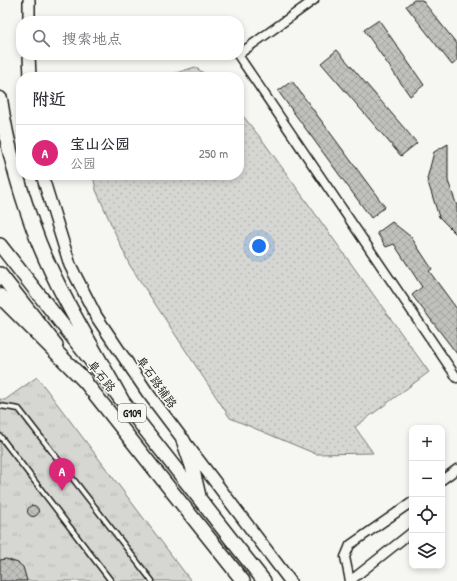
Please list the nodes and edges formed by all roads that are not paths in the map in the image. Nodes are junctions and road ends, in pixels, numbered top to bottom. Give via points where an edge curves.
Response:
1 (30, 0) edge
2 (314, 0) edge
3 (29, 16) edge
4 (244, 51) edge
5 (29, 60) edge
6 (241, 60) edge
7 (30, 72) edge
8 (0, 99) edge
9 (16, 176) edge
10 (17, 180) edge
11 (44, 180) edge
12 (0, 245) edge
13 (0, 274) edge
14 (0, 296) edge
15 (457, 378) edge
16 (85, 381) junction
17 (121, 399) junction
18 (0, 406) edge
19 (0, 436) edge
20 (182, 440) junction
21 (457, 469) edge
22 (445, 478) edge
23 (200, 500) junction
24 (409, 504) edge
25 (411, 533) edge
26 (111, 581) edge
27 (152, 581) edge
28 (242, 581) edge
29 (264, 581) edge
30 (290, 581) edge
31 (350, 581) edge

1 - 3 main road
2 - 4 street
5 - 7 main road
6 - 15 street
8 - 9 highway via 5,135
10 - 17 highway via 39,243
11 - 20 main road, 阜石路辅路 via 70,265 96,316
12 - 17 highway, 阜石路 / G109
13 - 16 highway, 阜石路 / G109
14 - 16 highway
16 - 28 highway, 阜石路 / G109
17 - 23 highway, 阜石路 / G109
18 - 27 lane via 19,409
19 - 26 lane
20 - 23 highway via 192,466
20 - 30 main road, 阜石路辅路
21 - 22 street
23 - 29 highway, 阜石路 / G109
24 - 31 street via 350,545 345,557
25 - 31 street

